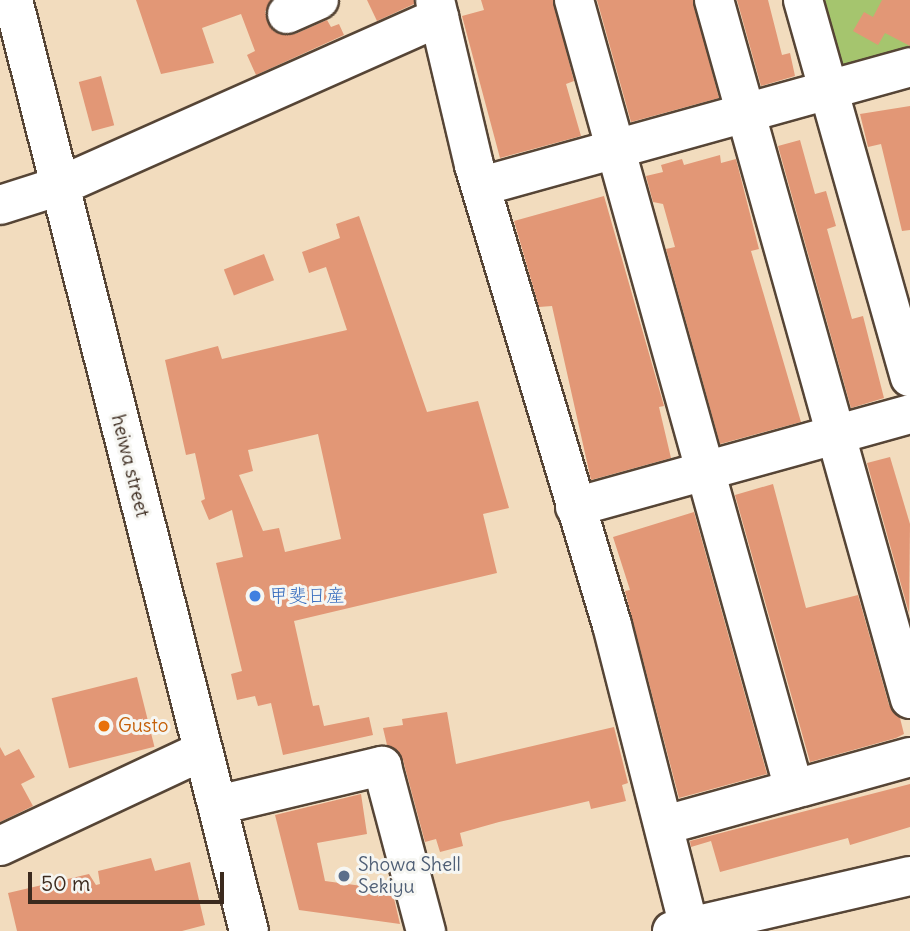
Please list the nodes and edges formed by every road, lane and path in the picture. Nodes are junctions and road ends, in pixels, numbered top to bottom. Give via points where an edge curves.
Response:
1 (13, 0) edge
2 (574, 0) edge
3 (714, 0) edge
4 (803, 0) edge
5 (437, 8) edge
6 (910, 67) edge
7 (829, 89) junction
8 (746, 113) junction
9 (616, 149) junction
10 (60, 186) junction
11 (482, 186) junction
12 (0, 205) edge
13 (910, 377) edge
14 (910, 414) edge
15 (836, 435) junction
16 (705, 471) junction
17 (575, 508) junction
18 (910, 699) edge
19 (201, 752) junction
20 (910, 757) edge
21 (794, 789) junction
22 (218, 805) junction
23 (665, 825) junction
24 (0, 846) edge
25 (910, 876) edge
26 (683, 930) edge
27 (249, 931) edge
28 (426, 931) edge

1 - 10 main road, heiwa street
2 - 9 main road
3 - 8 main road
4 - 7 main road
5 - 10 main road via 260,97
5 - 11 main road
6 - 7 main road
7 - 8 main road
7 - 13 main road
8 - 9 main road
8 - 15 main road
9 - 11 main road
9 - 16 main road
10 - 12 main road
10 - 19 main road, heiwa street
11 - 17 main road
14 - 15 main road
15 - 16 main road
15 - 18 main road
16 - 17 main road
16 - 21 main road
17 - 23 main road via 612,625
19 - 22 main road, heiwa street
19 - 24 main road
20 - 21 main road
21 - 23 main road
22 - 27 main road, heiwa street
22 - 28 main road via 382,766
23 - 26 main road
25 - 26 main road

